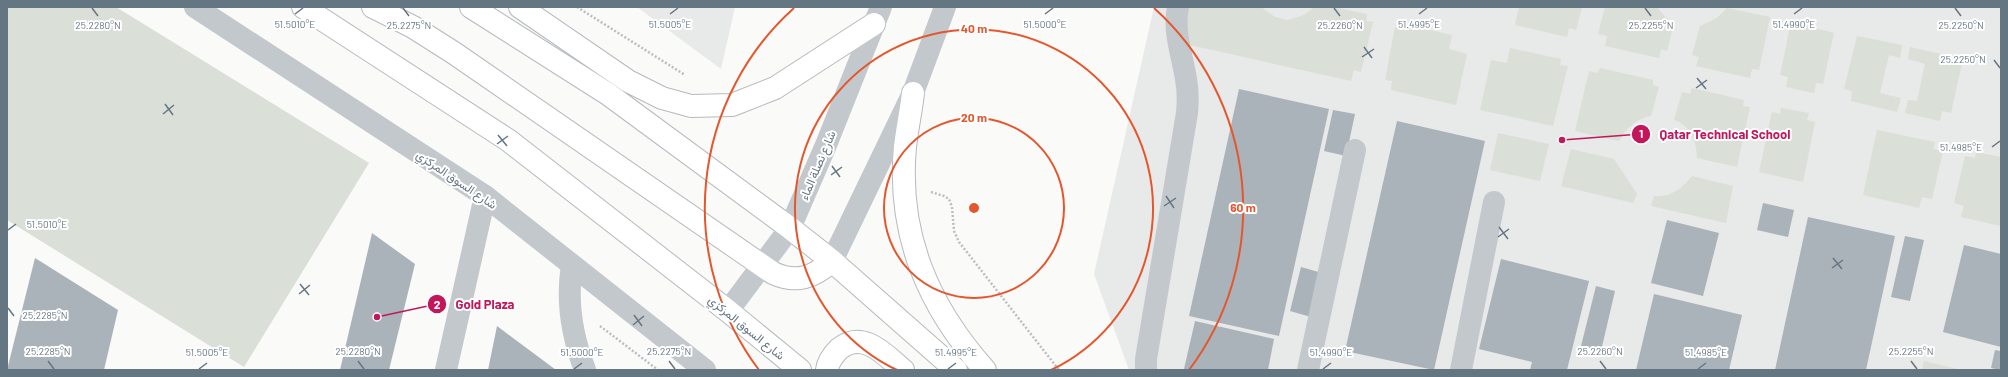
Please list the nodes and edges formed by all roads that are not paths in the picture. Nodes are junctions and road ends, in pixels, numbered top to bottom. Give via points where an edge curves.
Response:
1 (195, 7) edge
2 (302, 7) edge
3 (373, 7) edge
4 (471, 7) edge
5 (520, 7) edge
6 (944, 7) edge
7 (1178, 7) edge
8 (878, 15) edge
9 (913, 93) junction
10 (1355, 150) dead end
11 (485, 196) junction
12 (1494, 202) dead end
13 (790, 228) junction
14 (832, 261) junction
15 (572, 265) junction
16 (761, 265) junction
17 (728, 310) junction
18 (446, 370) edge
19 (585, 370) edge
20 (705, 370) edge
21 (800, 370) edge
22 (827, 370) edge
23 (903, 370) edge
24 (956, 370) edge
25 (985, 370) edge
26 (1146, 370) edge
27 (1308, 370) edge
28 (1461, 370) edge

1 - 11 street, شارع السوق المركزي
2 - 17 main road, شارع السوق المركزي via 508,140
3 - 16 main road via 413,27 454,53
4 - 13 main road via 608,94
5 - 8 main road via 628,81 662,98 691,106 732,105 775,88
6 - 9 street
7 - 26 street via 1176,27 1186,78 1187,114
8 - 13 street, شارع نصلة الماء
9 - 14 street
9 - 25 main road via 905,148 905,186 907,221 916,257 931,295 954,332
10 - 27 street
11 - 15 street, شارع السوق المركزي
11 - 18 street
12 - 28 street
13 - 14 main road
13 - 16 street, شارع نصلة الماء
14 - 16 main road via 815,274 798,279 780,276
14 - 24 main road
15 - 19 street via 568,301 579,355
15 - 20 street, شارع السوق المركزي
16 - 17 street, شارع نصلة الماء
17 - 21 main road, شارع السوق المركزي
22 - 23 main road via 830,359 842,347 853,342 862,342 872,345

